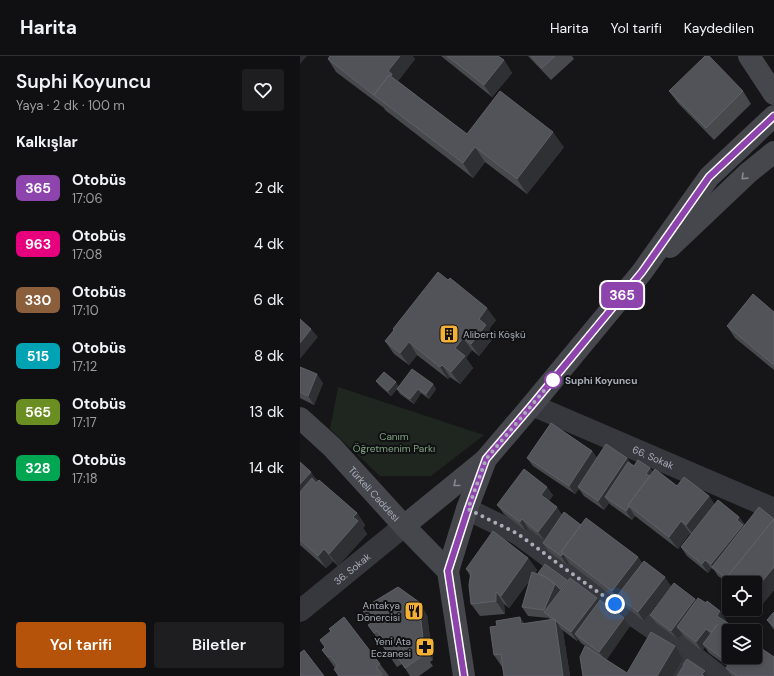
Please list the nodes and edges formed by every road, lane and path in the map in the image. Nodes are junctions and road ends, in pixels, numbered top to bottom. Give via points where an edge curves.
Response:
1 (749, 56) edge
2 (774, 94) edge
3 (774, 116) edge
4 (774, 152) edge
5 (642, 272) junction
6 (532, 405) junction
7 (300, 418) edge
8 (486, 459) junction
9 (468, 509) junction
10 (774, 509) edge
11 (404, 526) junction
12 (448, 571) junction
13 (300, 612) edge
14 (693, 656) junction
15 (464, 676) edge
16 (681, 676) edge
17 (719, 676) edge

1 - 2 main road
3 - 5 main road via 709,177
4 -> 5 main road
5 - 6 main road
6 - 8 main road
6 - 10 street, 66. Sokak
7 - 11 main road, Türkeli Caddesi via 332,447
8 - 9 main road
8 -> 11 main road
9 - 12 main road
9 - 14 street via 518,534
11 - 12 main road, Türkeli Caddesi
11 - 13 street, 36. Sokak
12 - 15 main road
14 - 16 street
14 - 17 street

